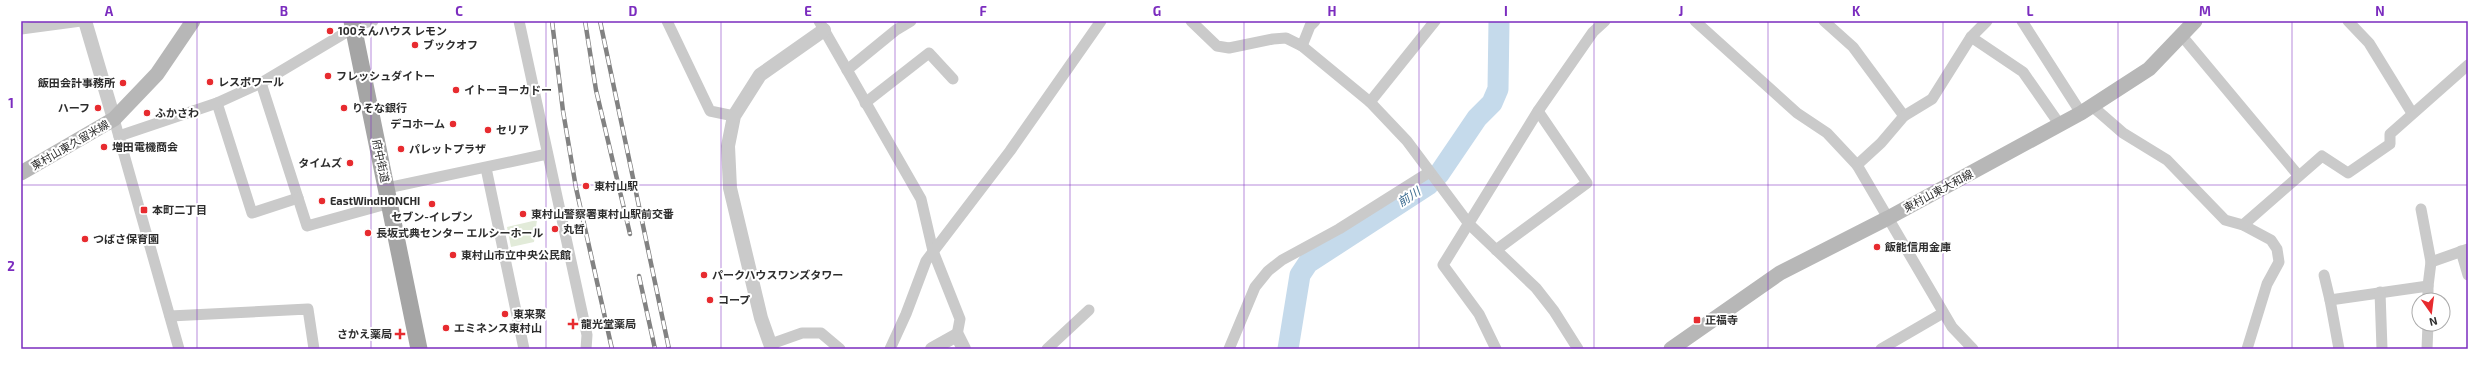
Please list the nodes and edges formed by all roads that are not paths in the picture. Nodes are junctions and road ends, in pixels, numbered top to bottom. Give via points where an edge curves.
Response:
1 (81, 21) edge
2 (85, 21) edge
3 (193, 21) edge
4 (373, 21) edge
5 (519, 21) edge
6 (666, 21) edge
7 (911, 21) edge
8 (1101, 21) edge
9 (1191, 21) edge
10 (1315, 21) edge
11 (1435, 21) edge
12 (1605, 21) edge
13 (1695, 21) edge
14 (1824, 21) edge
15 (1987, 21) edge
16 (2022, 21) edge
17 (2195, 21) edge
18 (2348, 21) edge
19 (352, 25) edge
20 (1838, 25) edge
21 (822, 26) edge
22 (21, 29) edge
23 (2182, 36) junction
24 (1971, 37) junction
25 (1302, 46) junction
26 (2468, 66) edge
27 (847, 70) junction
28 (953, 79) dead end
29 (260, 83) junction
30 (1370, 102) junction
31 (217, 103) junction
32 (865, 103) junction
33 (2086, 110) junction
34 (1538, 111) junction
35 (2412, 113) junction
36 (734, 116) junction
37 (1904, 116) junction
38 (114, 119) junction
39 (2060, 125) junction
40 (119, 136) junction
41 (547, 154) junction
42 (1857, 165) junction
43 (486, 168) junction
44 (21, 174) edge
45 (1429, 174) junction
46 (2298, 175) junction
47 (388, 196) junction
48 (298, 198) junction
49 (2420, 209) dead end
50 (1888, 218) junction
51 (1469, 224) junction
52 (2243, 225) junction
53 (933, 250) junction
54 (1496, 250) junction
55 (2465, 250) edge
56 (2431, 262) junction
57 (2324, 275) dead end
58 (2468, 275) edge
59 (2428, 286) junction
60 (2380, 292) junction
61 (2428, 292) edge
62 (2330, 300) junction
63 (1089, 310) dead end
64 (1943, 313) junction
65 (170, 316) junction
66 (2428, 332) edge
67 (957, 335) junction
68 (772, 347) edge
69 (1674, 348) edge
70 (179, 349) edge
71 (314, 349) edge
72 (419, 349) edge
73 (524, 349) edge
74 (586, 349) edge
75 (840, 349) edge
76 (890, 349) edge
77 (932, 349) edge
78 (964, 349) edge
79 (1047, 349) edge
80 (1229, 349) edge
81 (1496, 349) edge
82 (1578, 349) edge
83 (1881, 349) edge
84 (1973, 349) edge
85 (2247, 349) edge
86 (2339, 349) edge
87 (2382, 349) edge
88 (2427, 349) edge

1 - 22 street
2 - 38 street
3 - 38 main road, 東村山東久留米線 via 157,74
4 - 19 street
5 - 41 street
6 - 36 street via 710,111
7 - 27 street
8 - 53 street via 1010,151
9 - 25 street via 1217,46 1229,48 1273,38 1286,38
10 - 25 street via 1310,26
11 - 30 street
12 - 34 street via 1593,32
13 - 42 street via 1797,113 1827,133
14 - 20 street
15 - 24 street
16 - 33 street
17 - 23 main road, 東村山東大和線
18 - 35 street via 2369,43
19 - 29 street
19 - 47 main road, 府中街道
20 - 37 street
21 - 27 street
21 - 36 street via 760,75
23 - 33 main road, 東村山東大和線 via 2149,69
23 - 46 street
24 - 37 street via 1932,99
24 - 39 street via 2023,72
25 - 30 street
26 - 35 street
27 - 32 street
28 - 32 street via 929,53
29 - 31 street
29 - 48 street
30 - 45 street via 1407,141
31 - 40 street
31 - 48 street via 252,213
32 - 53 street via 921,199
33 - 39 main road, 東村山東大和線
33 - 52 street via 2167,160 2225,220
34 - 51 street
34 - 54 street via 1587,183
35 - 46 street via 2390,134 2390,144 2348,172 2322,156
36 - 68 street via 728,146 730,188 762,318
37 - 42 street via 1881,143
38 - 40 street
38 - 44 main road, 東村山東久留米線
39 - 50 main road, 東村山東大和線
40 - 65 street
41 - 43 street
41 - 74 street via 587,335
42 - 50 street
43 - 47 street
43 - 73 street
45 - 51 street
45 - 80 street via 1282,260 1268,271 1255,287
46 - 52 street
47 - 48 street via 307,226
47 - 72 main road, 府中街道
49 - 56 street
50 - 64 street
50 - 69 main road, 東村山東大和線 via 1780,273
51 - 54 street
51 - 81 street via 1443,265 1479,314
52 - 85 street via 2271,240 2277,249 2279,262 2267,284
53 - 67 street via 960,319
53 - 76 street via 926,261
54 - 82 street via 1536,288
55 - 56 street
55 - 58 street
56 - 59 street
57 - 62 street
59 - 60 street
59 - 61 street
60 - 62 street
60 - 87 street
62 - 86 street
63 - 79 street
64 - 83 street
64 - 84 street via 1952,327
65 - 70 street
65 - 71 street via 308,309
66 - 88 street
67 - 77 street
67 - 78 street
68 - 75 street via 802,332 821,333

